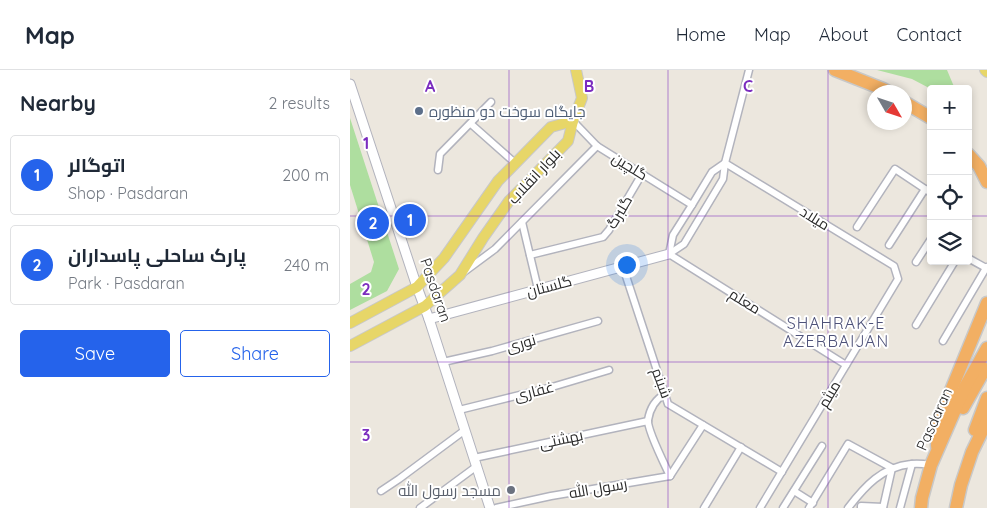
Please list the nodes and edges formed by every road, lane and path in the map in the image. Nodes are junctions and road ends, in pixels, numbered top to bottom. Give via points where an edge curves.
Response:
1 (576, 70) edge
2 (749, 70) edge
3 (835, 70) edge
4 (350, 84) edge
5 (873, 85) edge
6 (492, 102) dead end
7 (912, 107) edge
8 (927, 116) edge
9 (572, 121) junction
10 (471, 124) junction
11 (597, 146) junction
12 (972, 159) edge
13 (725, 162) junction
14 (515, 164) junction
15 (438, 170) dead end
16 (642, 174) junction
17 (987, 182) edge
18 (927, 190) edge
19 (927, 192) edge
20 (692, 205) junction
21 (522, 222) junction
22 (858, 226) dead end
23 (889, 245) dead end
24 (927, 245) edge
25 (669, 254) junction
26 (530, 255) junction
27 (972, 260) edge
28 (916, 262) dead end
29 (953, 265) edge
30 (623, 267) junction
31 (986, 267) edge
32 (460, 275) junction
33 (898, 279) joint
34 (417, 287) junction
35 (538, 289) junction
36 (987, 303) edge
37 (425, 306) junction
38 (430, 319) junction
39 (598, 321) dead end
40 (350, 323) edge
41 (916, 325) dead end
42 (944, 341) dead end
43 (350, 346) edge
44 (987, 348) edge
45 (444, 362) junction
46 (846, 365) junction
47 (987, 366) edge
48 (609, 370) dead end
49 (665, 394) junction
50 (987, 398) edge
51 (459, 410) junction
52 (987, 420) edge
53 (648, 421) junction
54 (703, 425) junction
55 (465, 430) junction
56 (822, 446) dead end
57 (742, 448) junction
58 (937, 450) junction
59 (475, 462) junction
60 (912, 464) junction
61 (968, 464) junction
62 (932, 465) junction
63 (892, 468) junction
64 (782, 472) junction
65 (670, 476) junction
66 (381, 491) dead end
67 (794, 491) junction
68 (811, 505) edge
69 (883, 507) edge
70 (420, 508) edge
71 (490, 508) edge
72 (496, 508) edge
73 (704, 508) edge
74 (760, 508) edge
75 (783, 508) edge
76 (848, 508) edge
77 (861, 508) edge
78 (900, 508) edge
79 (921, 508) edge
80 (956, 508) edge

1 - 9 main road via 582,98
2 - 13 street, گلستان
3 - 5 highway
4 - 34 main road, Pasdaran
6 - 10 street
7 - 8 highway
9 - 11 street, گلچین
9 - 14 main road, بلوار انقلاب via 551,127
9 - 32 main road, بلوار انقلاب via 568,141 509,201
10 - 14 street
10 - 15 street via 440,154
11 - 16 street, گلچین
11 - 21 street
12 - 17 highway
13 - 20 street via 712,172
13 - 25 street, گلستان via 724,179 684,244
13 - 33 street, میلاد via 894,266
14 - 34 main road, بلوار انقلاب via 498,181 444,258
16 - 20 street, گلچین
16 - 26 street, گلبرگ via 610,230 602,237
18 - 22 street via 895,169
19 - 23 street
20 - 25 street via 674,235
21 - 26 street
21 - 32 street via 495,249
24 - 28 street
25 - 30 main road, گلستان
25 - 46 street, معلم
26 - 35 street
27 - 31 street
29 - 41 street
30 - 35 main road, گلستان
30 - 49 street, شبنم
31 - 42 street
32 - 37 main road, بلوار انقلاب
33 - 46 street, میثم
34 - 37 main road, Pasdaran
34 - 40 main road, بلوار انقلاب
35 - 38 main road, گلستان
36 - 58 highway via 938,422
37 - 38 main road, Pasdaran
37 - 43 main road, بلوار انقلاب
38 - 45 main road, Pasdaran
39 - 45 street, نوری
44 - 58 highway, Pasdaran
45 - 51 main road, Pasdaran
46 - 64 street, میثم
47 - 58 highway
48 - 51 street, غفاری
49 - 53 street via 653,404
49 - 54 street, شبنم via 668,404
50 - 61 highway
51 - 55 main road, Pasdaran
52 - 61 highway
53 - 59 street, بهشتی
53 - 65 street
54 - 57 street, شبنم
54 - 65 street
55 - 59 main road, Pasdaran
55 - 66 street
56 - 67 street
57 - 64 street, شبنم
57 - 73 street
58 - 62 highway, Pasdaran
59 - 70 street
59 - 71 main road, Pasdaran
60 - 62 street
60 - 63 street
60 - 78 street
61 - 80 highway
62 - 79 highway, Pasdaran
63 - 68 street via 848,444
63 - 69 street
63 - 76 street via 862,490
64 - 74 street, میثم
65 - 72 street, رسول الله
67 - 68 street
67 - 75 street
69 - 77 street

